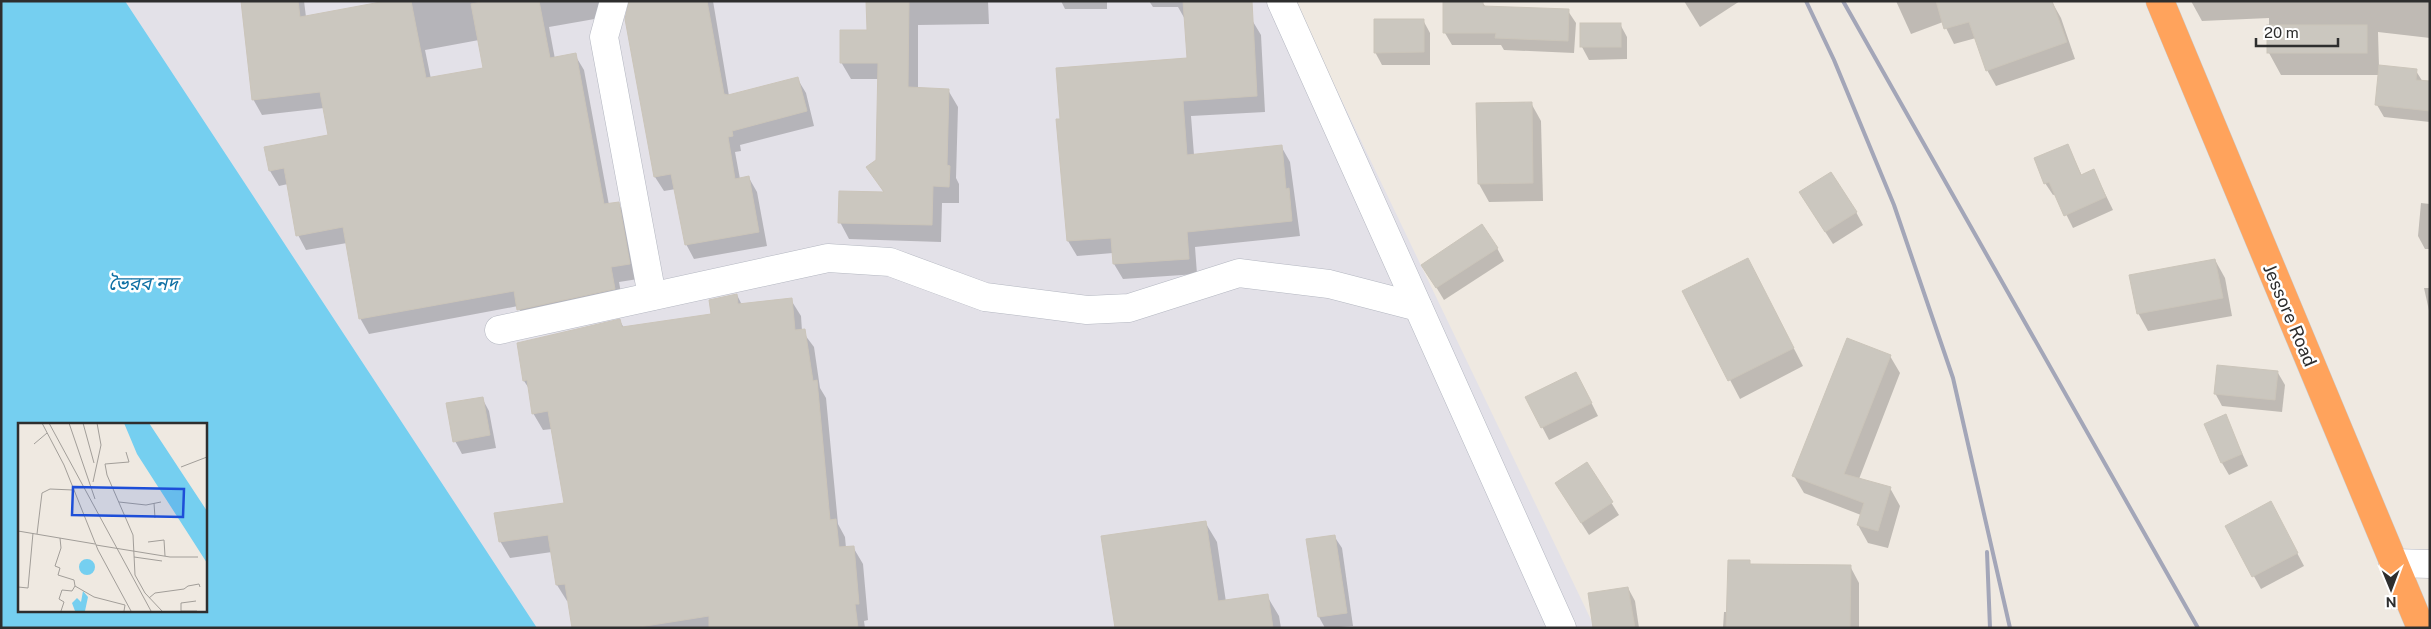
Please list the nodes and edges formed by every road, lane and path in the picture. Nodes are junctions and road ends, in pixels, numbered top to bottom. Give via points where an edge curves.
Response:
1 (614, 1) edge
2 (1281, 1) edge
3 (2160, 1) edge
4 (652, 296) junction
5 (1418, 307) junction
6 (499, 330) dead end
7 (2393, 563) junction
8 (2430, 564) edge
9 (1562, 628) edge
10 (2421, 628) edge

1 - 4 street via 604,37
2 - 5 street
3 - 7 highway, Jessore Road
4 - 5 street via 828,258 890,262 985,297 1087,310 1129,308 1239,273 1329,284
4 - 6 street
5 - 9 street
7 - 8 street
7 - 10 highway, Jessore Road

